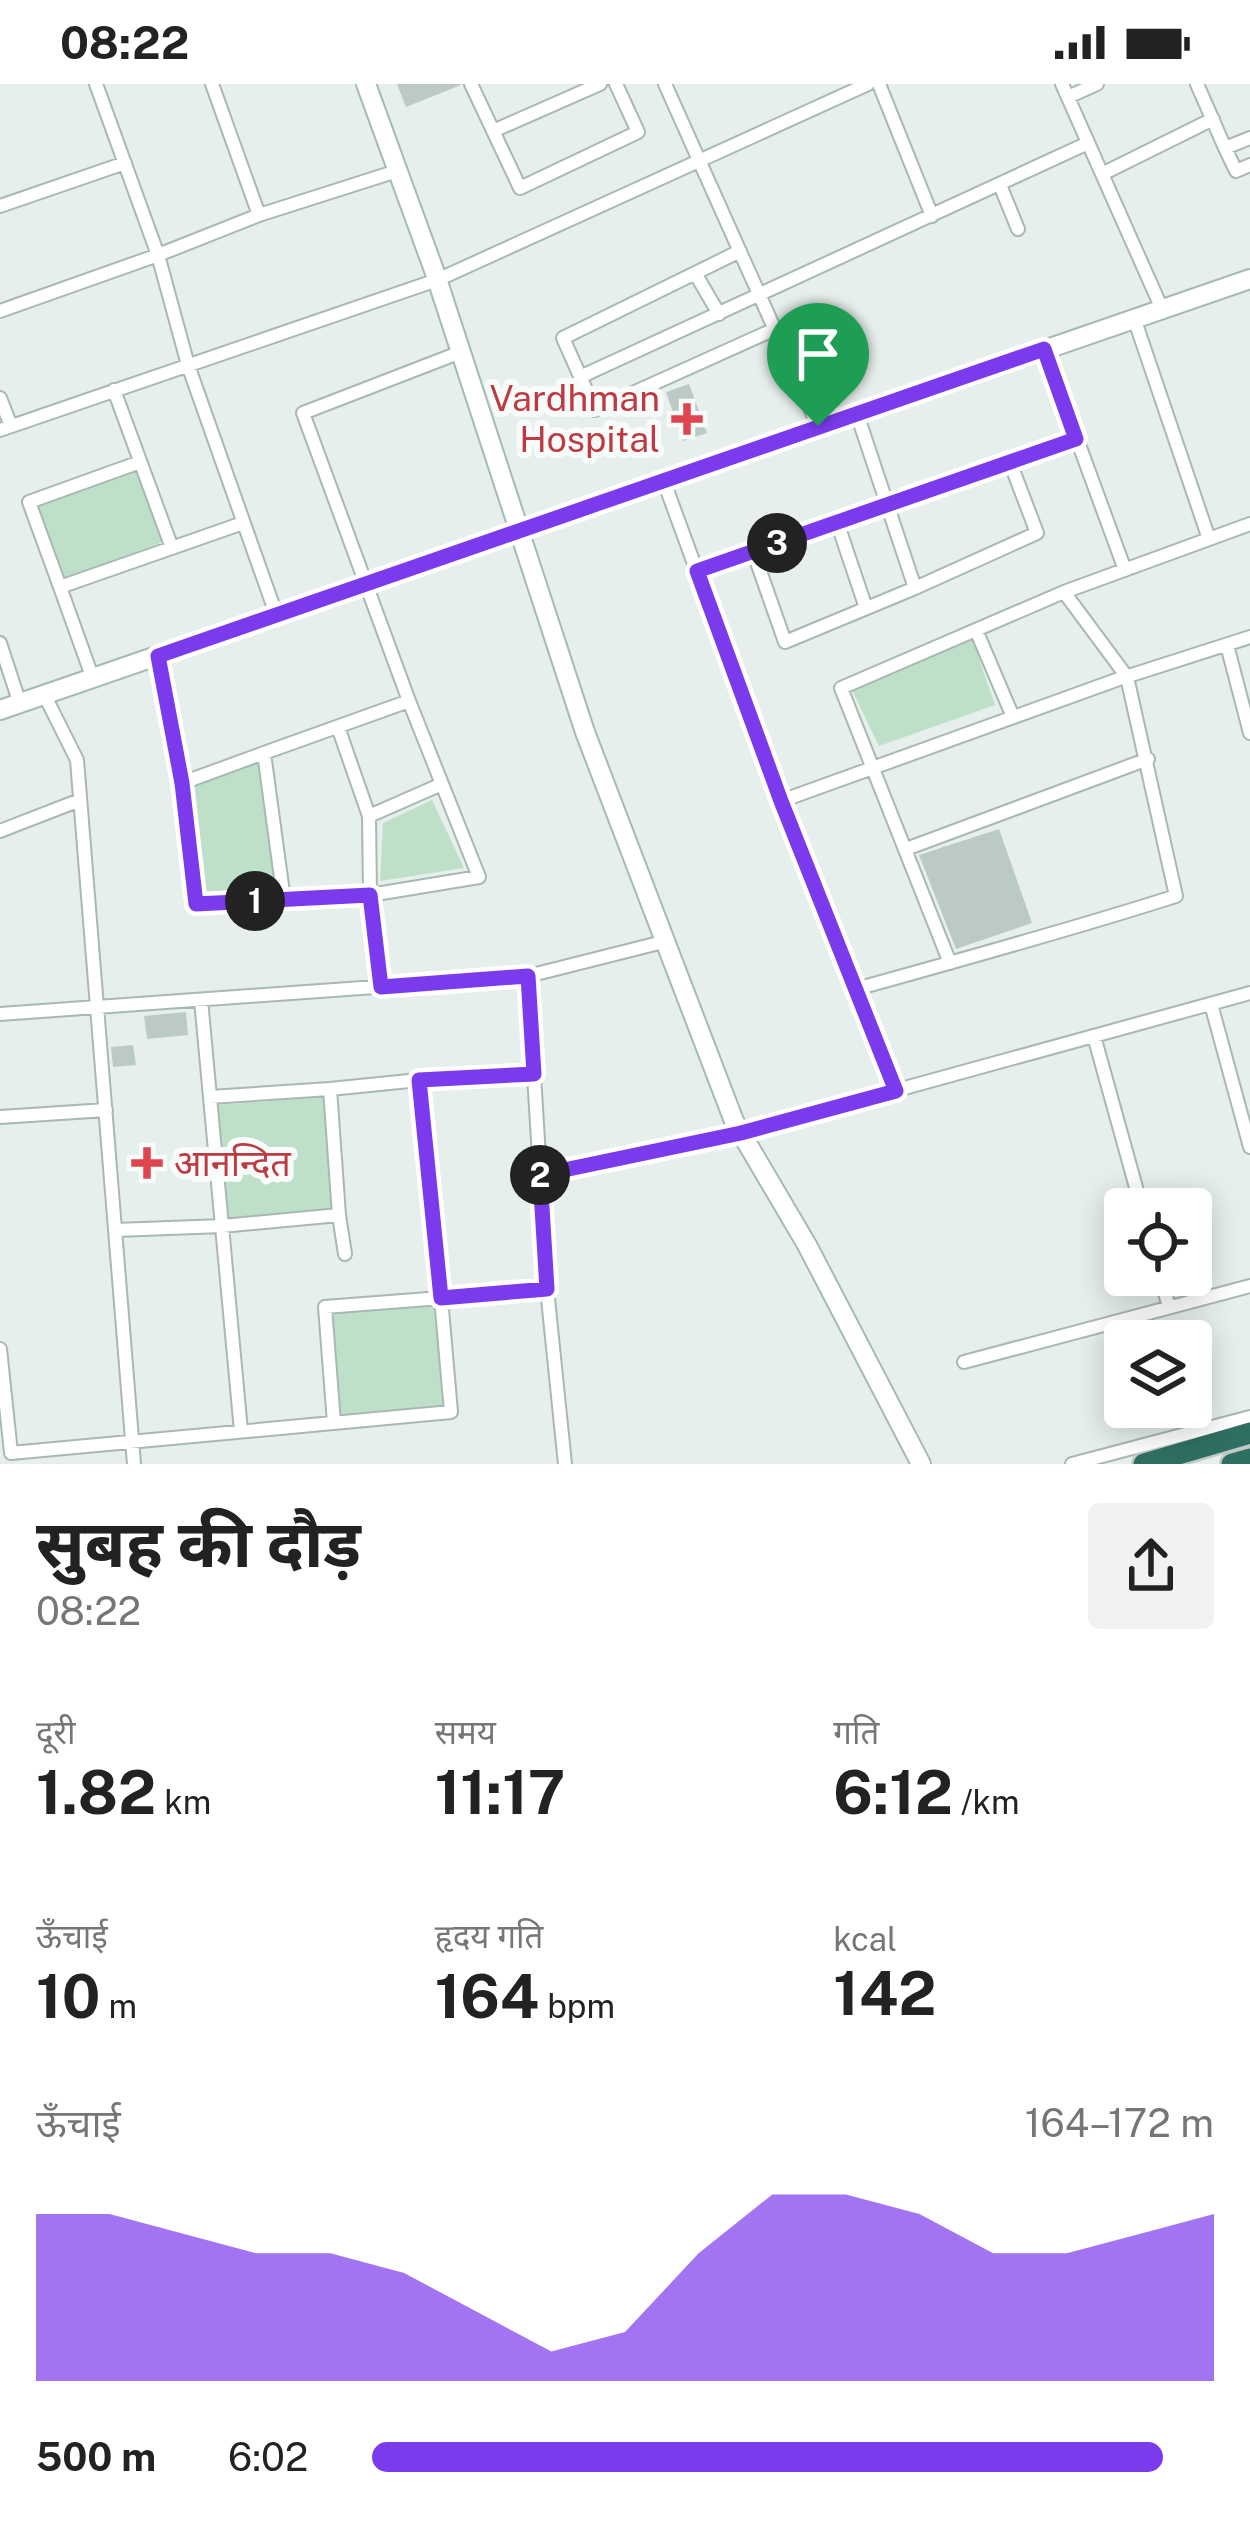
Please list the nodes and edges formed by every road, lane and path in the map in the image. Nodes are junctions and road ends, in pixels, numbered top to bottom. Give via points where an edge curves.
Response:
1 (96, 84) edge
2 (212, 84) edge
3 (366, 84) edge
4 (471, 84) edge
5 (600, 84) edge
6 (615, 84) edge
7 (665, 84) edge
8 (868, 84) edge
9 (880, 84) edge
10 (1096, 84) edge
11 (1197, 84) edge
12 (844, 89) edge
13 (1065, 90) edge
14 (1213, 119) junction
15 (493, 131) junction
16 (1250, 138) edge
17 (1088, 143) junction
18 (1225, 148) junction
19 (701, 162) junction
20 (124, 163) junction
21 (1250, 166) edge
22 (398, 171) junction
23 (1102, 174) junction
24 (1000, 185) junction
25 (0, 206) edge
26 (259, 215) junction
27 (932, 217) junction
28 (1018, 229) dead end
29 (740, 251) junction
30 (158, 255) junction
31 (695, 273) junction
32 (1250, 279) edge
33 (437, 280) junction
34 (760, 296) junction
35 (1162, 309) junction
36 (0, 311) edge
37 (719, 314) junction
38 (1134, 318) junction
39 (775, 329) junction
40 (1044, 349) junction
41 (461, 352) junction
42 (188, 365) junction
43 (580, 377) junction
44 (114, 390) junction
45 (0, 398) edge
46 (857, 414) junction
47 (818, 426) junction
48 (5, 428) edge
49 (1076, 439) junction
50 (140, 461) junction
51 (1010, 462) junction
52 (664, 479) junction
53 (887, 503) junction
54 (837, 522) junction
55 (243, 523) junction
56 (1250, 524) edge
57 (520, 528) junction
58 (1209, 539) junction
59 (172, 548) junction
60 (753, 551) junction
61 (1125, 570) junction
62 (697, 571) junction
63 (365, 583) junction
64 (61, 587) junction
65 (915, 588) junction
66 (1064, 592) junction
67 (866, 608) junction
68 (276, 614) junction
69 (976, 630) junction
70 (1250, 638) edge
71 (0, 643) edge
72 (1227, 645) junction
73 (158, 656) junction
74 (1126, 677) junction
75 (94, 679) junction
76 (45, 696) junction
77 (409, 701) junction
78 (20, 704) junction
79 (0, 710) edge
80 (1013, 717) junction
81 (338, 727) junction
82 (1250, 730) edge
83 (264, 753) junction
84 (1148, 759) junction
85 (874, 767) junction
86 (182, 783) junction
87 (442, 784) junction
88 (80, 800) junction
89 (781, 801) junction
90 (368, 816) junction
91 (0, 831) edge
92 (906, 849) junction
93 (370, 895) junction
94 (284, 900) junction
95 (663, 942) junction
96 (950, 963) junction
97 (528, 976) junction
98 (381, 987) junction
99 (856, 989) junction
100 (1250, 994) edge
101 (201, 1000) junction
102 (1211, 1004) junction
103 (97, 1006) junction
104 (0, 1015) edge
105 (1094, 1036) junction
106 (534, 1074) junction
107 (419, 1080) junction
108 (330, 1089) junction
109 (896, 1091) junction
110 (210, 1097) junction
111 (106, 1110) junction
112 (0, 1118) edge
113 (741, 1133) junction
114 (1250, 1147) edge
115 (540, 1175) junction
116 (1136, 1188) edge
117 (339, 1215) junction
118 (222, 1226) junction
119 (116, 1230) junction
120 (345, 1254) dead end
121 (1250, 1286) edge
122 (547, 1289) junction
123 (1166, 1296) edge
124 (441, 1298) junction
125 (1169, 1307) junction
126 (0, 1349) edge
127 (964, 1362) dead end
128 (1250, 1417) edge
129 (334, 1423) junction
130 (241, 1431) junction
131 (1250, 1433) edge
132 (133, 1441) junction
133 (5, 1453) edge
134 (1250, 1459) edge
135 (134, 1464) edge
136 (566, 1464) edge
137 (921, 1464) edge
138 (1072, 1464) edge
139 (1144, 1464) edge
140 (1232, 1464) edge

1 - 20 street
2 - 26 street
3 - 22 street
4 - 15 street
5 - 15 street
6 - 15 street via 638,132 520,188
7 - 19 street
8 - 12 street
9 - 27 street
10 - 13 street
11 - 14 street
12 - 19 street
13 - 17 street
14 - 18 street
14 - 23 street
16 - 18 street
17 - 23 street
17 - 24 street
18 - 21 street via 1236,171
19 - 29 street
19 - 33 street
20 - 25 street
20 - 30 street
22 - 26 street
22 - 33 street
23 - 35 street
24 - 27 street
24 - 28 street
26 - 30 street
27 - 34 street
29 - 31 street
29 - 34 street
30 - 36 street
30 - 42 street
31 - 37 street
31 - 43 street via 563,338
32 - 35 street
33 - 41 street
33 - 42 street
34 - 37 street
34 - 39 street
35 - 38 street
37 - 43 street
38 - 40 street
38 - 58 street
39 - 43 street via 595,410
39 - 47 street
40 - 46 street
40 - 49 street
41 - 57 street
41 - 63 street via 303,413
42 - 44 street
42 - 55 street
44 - 48 street
44 - 50 street
45 - 48 street
46 - 47 street
46 - 53 street
47 - 52 street
49 - 51 street
49 - 61 street
50 - 59 street
50 - 64 street via 28,502
51 - 53 street
51 - 65 street via 1037,533
52 - 57 street
52 - 62 street
53 - 54 street
53 - 65 street
54 - 60 street
54 - 67 street
55 - 59 street
55 - 68 street
56 - 58 street
57 - 63 street
57 - 95 street
58 - 61 street
59 - 64 street
60 - 62 street
60 - 67 street via 785,642
61 - 66 street
62 - 89 street
63 - 68 street
63 - 77 street
64 - 75 street
65 - 67 street
66 - 69 street
66 - 74 street
68 - 73 street
69 - 80 street
69 - 85 street via 841,688
70 - 72 street
71 - 78 street
72 - 74 street
72 - 82 street
73 - 75 street
73 - 86 street
74 - 80 street
74 - 84 street
75 - 76 street
76 - 78 street
76 - 88 street via 77,760
77 - 81 street
77 - 87 street
78 - 79 street
80 - 85 street
81 - 83 street
81 - 90 street
83 - 86 street
83 - 94 street
84 - 92 street
84 - 96 street via 1176,896
85 - 89 street
85 - 92 street
86 - 94 street via 196,904
87 - 90 street
87 - 93 street via 478,877
88 - 91 street
88 - 103 street
89 - 99 street
90 - 93 street
92 - 96 street
93 - 94 street
93 - 98 street
95 - 97 street
95 - 113 street
96 - 99 street
97 - 98 street
97 - 106 street
98 - 101 street
99 - 109 street
100 - 102 street
101 - 103 street
101 - 110 street
102 - 105 street
102 - 114 street
103 - 104 street
103 - 111 street
105 - 109 street
105 - 116 street
106 - 107 street
106 - 115 street
107 - 108 street
107 - 124 street
108 - 110 street
108 - 117 street
109 - 113 street
110 - 118 street
111 - 112 street
111 - 119 street
113 - 115 street
113 - 137 street
115 - 122 street
117 - 118 street
117 - 120 street
118 - 119 street
118 - 130 street
119 - 132 street
121 - 125 street
122 - 124 street
122 - 136 street
123 - 125 street
124 - 129 street via 451,1412
124 - 129 street via 325,1307
125 - 127 street
126 - 133 street
128 - 138 street
129 - 130 street
130 - 132 street
131 - 139 highway
132 - 133 street
132 - 135 street
134 - 140 highway

